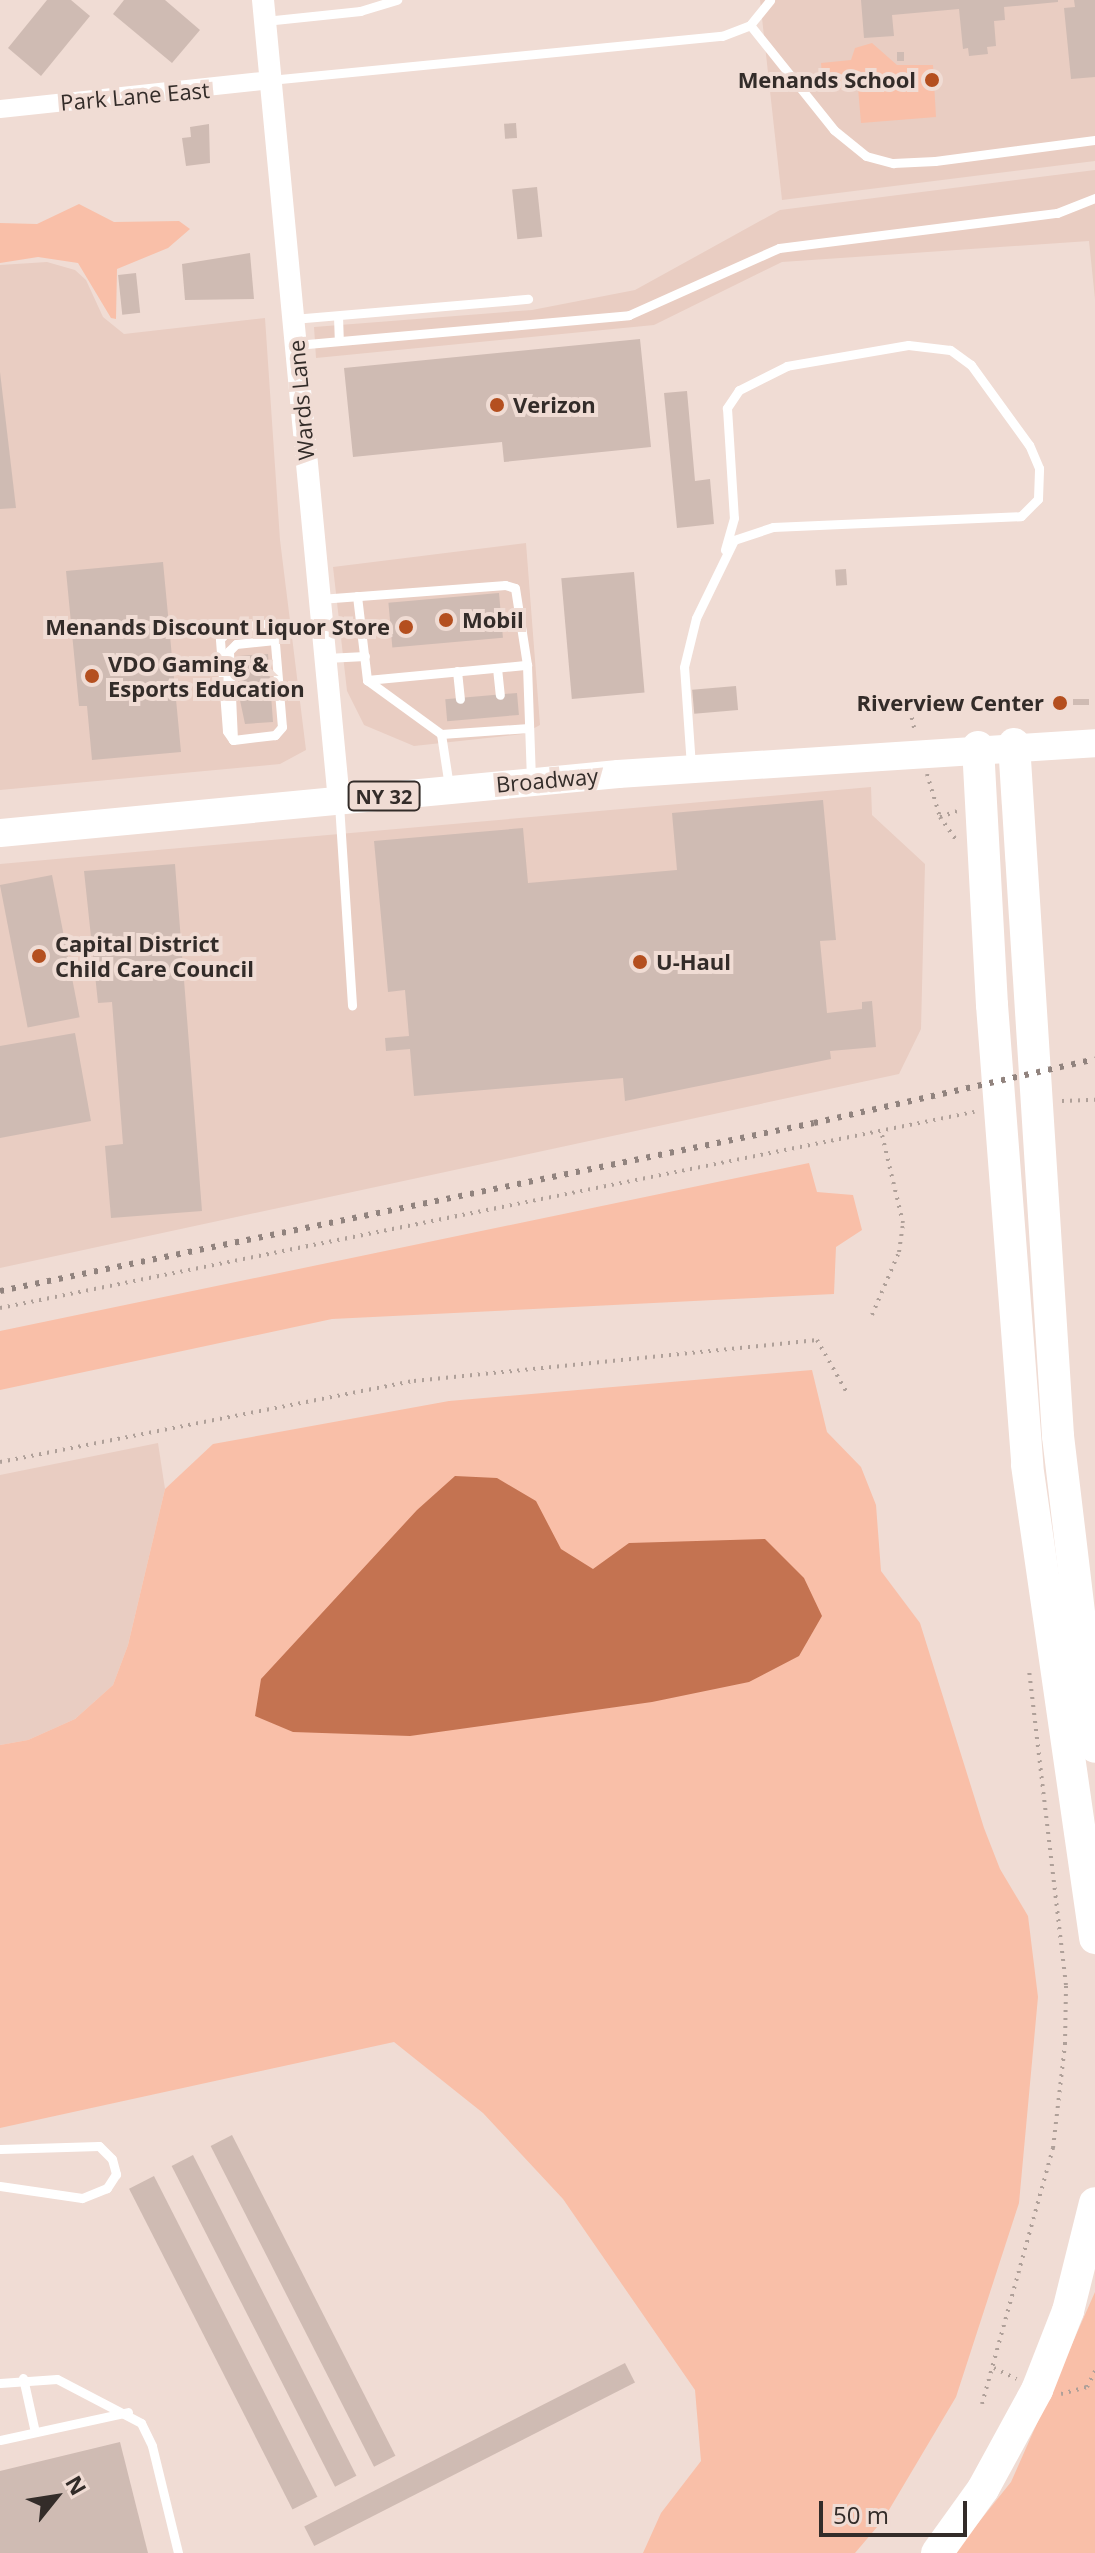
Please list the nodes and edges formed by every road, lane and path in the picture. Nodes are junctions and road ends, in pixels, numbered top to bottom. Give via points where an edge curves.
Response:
1 (397, 0) edge
2 (770, 0) edge
3 (264, 10) edge
4 (750, 25) junction
5 (270, 80) junction
6 (0, 109) edge
7 (1095, 140) edge
8 (1095, 198) edge
9 (528, 299) dead end
10 (338, 316) junction
11 (293, 319) junction
12 (339, 341) junction
13 (296, 345) junction
14 (725, 550) junction
15 (357, 596) junction
16 (320, 599) junction
17 (275, 640) junction
18 (365, 656) junction
19 (326, 658) junction
20 (527, 665) junction
21 (497, 668) junction
22 (457, 671) junction
23 (367, 680) junction
24 (500, 695) dead end
25 (460, 699) dead end
26 (910, 710) dead end
27 (502, 717) dead end
28 (462, 721) dead end
29 (529, 728) junction
30 (503, 730) junction
31 (463, 732) junction
32 (441, 734) junction
33 (233, 740) junction
34 (1095, 743) edge
35 (1014, 744) junction
36 (978, 747) junction
37 (920, 751) junction
38 (691, 769) junction
39 (531, 782) junction
40 (449, 789) junction
41 (339, 801) junction
42 (983, 801) junction
43 (0, 833) edge
44 (352, 1006) dead end
45 (1095, 1100) edge
46 (1059, 1101) dead end
47 (980, 1111) dead end
48 (881, 1131) junction
49 (0, 1308) edge
50 (872, 1315) dead end
51 (846, 1391) dead end
52 (0, 1462) edge
53 (1029, 1665) dead end
54 (1095, 1747) edge
55 (1085, 1863) junction
56 (1095, 1909) edge
57 (1095, 1938) edge
58 (0, 2149) edge
59 (0, 2186) edge
60 (1095, 2203) edge
61 (994, 2368) junction
62 (1095, 2371) edge
63 (23, 2378) junction
64 (0, 2383) edge
65 (1025, 2383) dead end
66 (1051, 2393) dead end
67 (982, 2404) dead end
68 (128, 2412) junction
69 (35, 2432) junction
70 (0, 2440) edge
71 (178, 2553) edge
72 (937, 2553) edge

1 - 3 lane via 360,11
2 - 4 lane
3 - 5 street, Wards Lane
4 - 5 lane via 722,36
4 - 7 lane via 834,130 866,156 893,163 935,161
5 - 6 street, Park Lane East
5 - 11 street, Wards Lane
8 - 12 lane via 1057,213 779,248 629,315
9 - 10 lane
10 - 11 lane
10 - 12 lane
11 - 13 street, Wards Lane
12 - 13 lane
13 - 16 street, Wards Lane
14 - 14 lane via 741,535 773,527 1021,516 1038,499 1039,468 1029,445 971,365 950,350 908,345 787,366 739,390 727,408 734,518
14 - 38 lane via 696,618 684,667
15 - 16 lane
15 - 18 lane
15 - 20 lane via 515,588
16 - 19 street, Wards Lane
17 - 33 lane via 236,644 229,651
17 - 33 lane via 282,727 275,735
17 - 33 lane via 273,630 263,624 231,628 221,636 227,731
18 - 19 lane
18 - 23 lane
19 - 41 street, Wards Lane
20 - 21 lane
20 - 29 lane
21 - 22 lane
21 - 24 lane
22 - 23 lane
22 - 25 lane
23 - 32 lane
26 - 37 path
27 - 30 lane
28 - 31 lane
29 - 30 lane
29 - 39 lane
30 - 31 lane
31 - 32 lane
32 - 40 lane
34 - 35 main road, Broadway / NY 32
35 - 36 main road, Broadway / NY 32
35 - 54 highway via 1058,1436
36 - 37 main road, Broadway / NY 32
36 - 42 highway
37 - 38 main road, Broadway / NY 32
37 - 42 path via 940,817
38 - 39 main road, Broadway / NY 32
39 - 40 main road, Broadway / NY 32
40 - 41 main road, Broadway / NY 32
41 - 43 main road, Broadway / NY 32
41 - 44 lane
42 - 55 highway via 992,1005 1027,1465
45 - 46 path
47 - 48 path
48 - 49 path
48 - 50 path via 903,1223 899,1252
51 - 52 path via 817,1340 414,1381
53 - 61 path via 1066,1985 1065,2044 1053,2148
55 - 56 highway
55 - 57 highway
58 - 59 lane via 99,2146 112,2159 116,2174 107,2188 82,2198
60 - 72 highway via 1068,2311 1037,2390 983,2489
61 - 65 path
61 - 67 path
62 - 66 path via 1079,2392
63 - 64 lane
63 - 68 lane via 57,2379
63 - 69 lane
68 - 69 lane
68 - 71 lane via 141,2423 152,2446
69 - 70 lane

